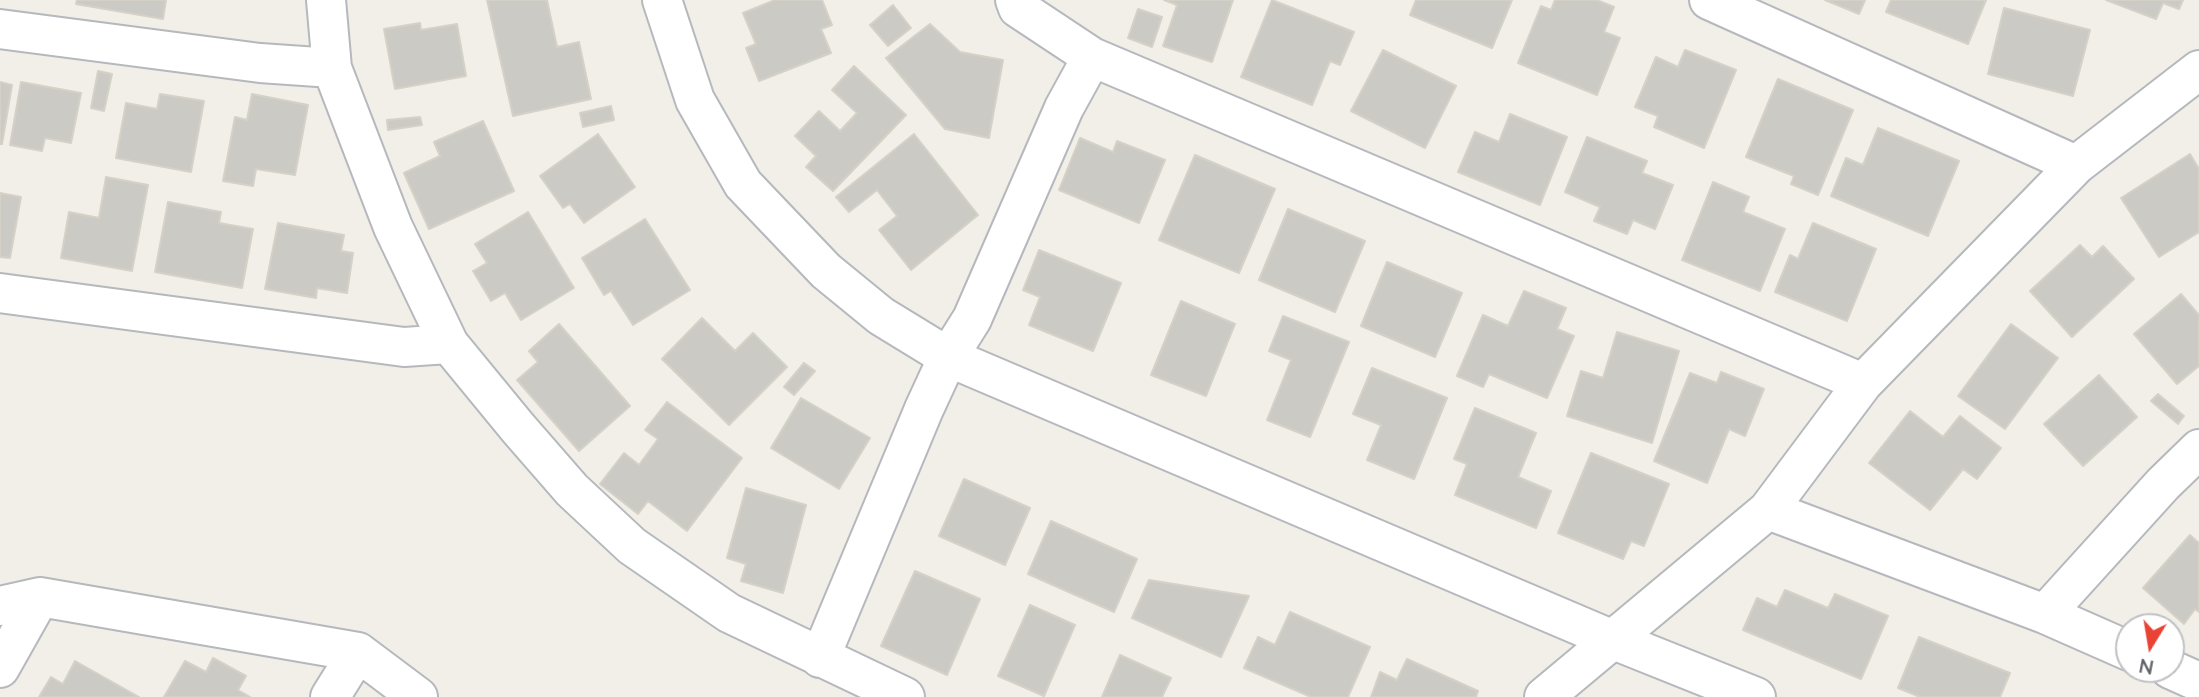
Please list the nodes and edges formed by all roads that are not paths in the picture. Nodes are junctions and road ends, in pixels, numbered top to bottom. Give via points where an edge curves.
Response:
1 (326, 0) edge
2 (662, 0) edge
3 (1015, 0) edge
4 (1709, 0) edge
5 (0, 29) edge
6 (1092, 57) junction
7 (332, 68) junction
8 (2199, 70) edge
9 (2076, 165) junction
10 (0, 293) edge
11 (449, 344) junction
12 (948, 357) junction
13 (1863, 383) junction
14 (2199, 449) edge
15 (1768, 510) junction
16 (40, 597) junction
17 (0, 606) edge
18 (2045, 614) junction
19 (1611, 639) junction
20 (2115, 645) edge
21 (358, 652) junction
22 (820, 658) junction
23 (0, 668) edge
24 (330, 697) edge
25 (418, 697) edge
26 (905, 697) edge
27 (1545, 697) edge
28 (1756, 697) edge

1 - 7 street
2 - 12 street via 695,100 743,184 826,271 881,316
3 - 6 street via 1018,8
4 - 9 street
5 - 7 street
6 - 12 street via 1064,108 972,319
6 - 13 street
7 - 11 street via 393,227
8 - 9 street
9 - 13 street
10 - 11 street via 404,347
11 - 22 street via 572,490 632,546 729,612
12 - 19 street
12 - 22 street
13 - 15 street
14 - 18 street
15 - 18 street
15 - 19 street
16 - 17 street
16 - 21 street
16 - 23 street
18 - 20 street
19 - 27 street
19 - 28 street
21 - 24 street
21 - 25 street
22 - 26 street

